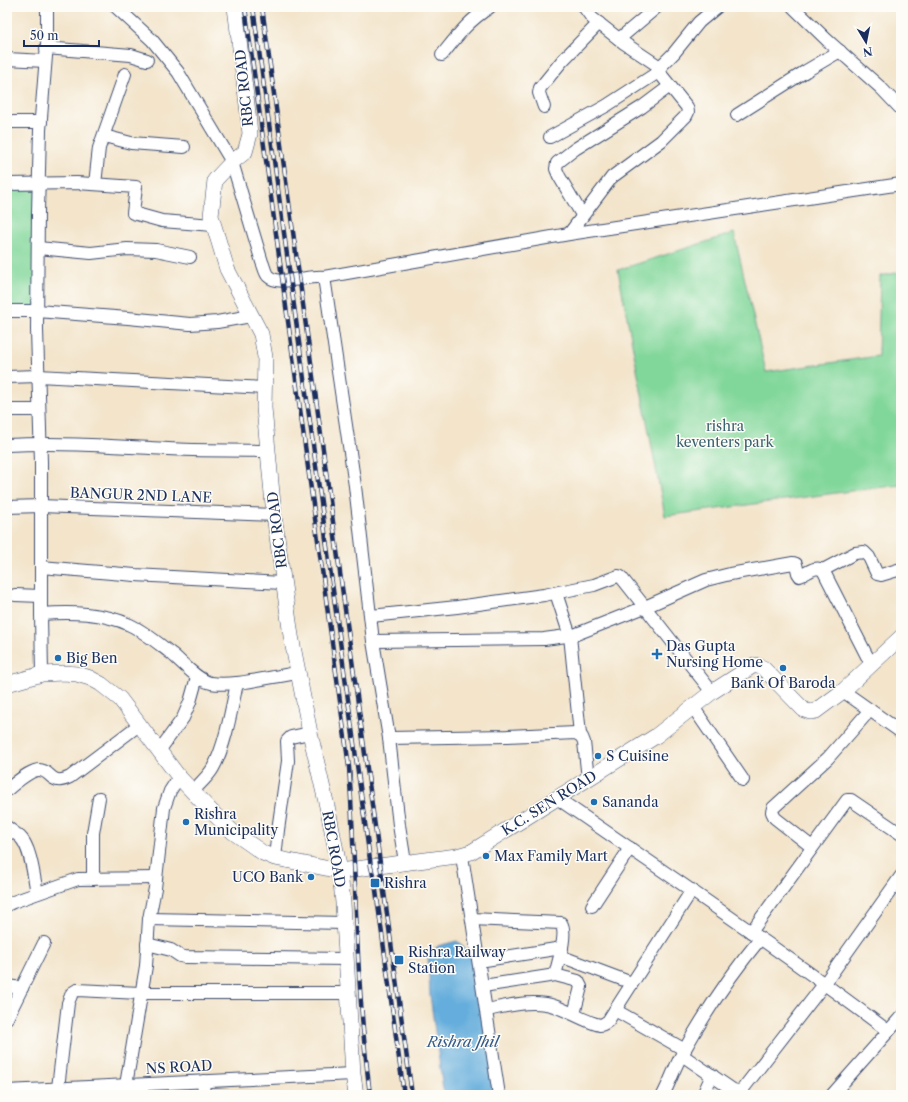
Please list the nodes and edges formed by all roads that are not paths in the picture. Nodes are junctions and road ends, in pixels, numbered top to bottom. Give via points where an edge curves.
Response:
1 (47, 7) edge
2 (116, 7) edge
3 (235, 7) edge
4 (490, 7) edge
5 (584, 7) edge
6 (657, 7) edge
7 (717, 7) edge
8 (793, 7) edge
9 (599, 23) junction
10 (619, 39) junction
11 (46, 48) junction
12 (840, 51) junction
13 (442, 55) dead end
14 (7, 59) edge
15 (147, 60) dead end
16 (45, 61) junction
17 (660, 69) junction
18 (125, 74) dead end
19 (670, 86) junction
20 (544, 107) dead end
21 (901, 109) edge
22 (737, 116) dead end
23 (7, 122) edge
24 (41, 122) junction
25 (104, 136) junction
26 (550, 137) dead end
27 (184, 147) dead end
28 (232, 162) junction
29 (7, 184) edge
30 (95, 184) junction
31 (901, 184) edge
32 (39, 185) junction
33 (582, 215) junction
34 (213, 225) junction
35 (569, 234) junction
36 (38, 248) junction
37 (190, 257) dead end
38 (324, 277) junction
39 (7, 311) edge
40 (37, 311) junction
41 (251, 316) junction
42 (38, 376) junction
43 (7, 377) edge
44 (265, 388) junction
45 (7, 410) edge
46 (39, 410) junction
47 (40, 443) junction
48 (7, 445) edge
49 (268, 451) junction
50 (41, 506) junction
51 (7, 507) edge
52 (274, 515) junction
53 (41, 567) junction
54 (901, 569) edge
55 (823, 570) junction
56 (283, 584) junction
57 (556, 593) junction
58 (15, 595) dead end
59 (41, 596) junction
60 (645, 607) junction
61 (41, 614) junction
62 (370, 616) junction
63 (570, 636) junction
64 (901, 637) edge
65 (373, 641) junction
66 (871, 664) junction
67 (298, 673) junction
68 (42, 674) junction
69 (197, 677) junction
70 (238, 683) junction
71 (7, 684) edge
72 (843, 691) junction
73 (712, 692) junction
74 (693, 707) junction
75 (870, 710) junction
76 (139, 725) junction
77 (901, 732) edge
78 (310, 733) junction
79 (580, 734) junction
80 (389, 738) junction
81 (159, 751) junction
82 (179, 777) junction
83 (588, 780) junction
84 (743, 780) dead end
85 (7, 790) edge
86 (193, 791) junction
87 (99, 798) dead end
88 (557, 798) junction
89 (901, 818) edge
90 (7, 828) edge
91 (898, 831) edge
92 (812, 847) junction
93 (630, 848) junction
94 (462, 856) junction
95 (275, 858) junction
96 (405, 862) junction
97 (340, 871) junction
98 (901, 876) edge
99 (156, 878) junction
100 (93, 879) junction
101 (692, 890) junction
102 (38, 893) junction
103 (7, 905) edge
104 (592, 906) dead end
105 (150, 919) junction
106 (472, 919) junction
107 (344, 923) junction
108 (755, 935) junction
109 (44, 943) dead end
110 (147, 944) junction
111 (561, 952) junction
112 (346, 959) junction
113 (479, 961) junction
114 (555, 975) junction
115 (632, 983) junction
116 (825, 983) junction
117 (7, 986) edge
118 (483, 986) junction
119 (22, 988) junction
120 (140, 993) junction
121 (347, 993) junction
122 (10, 1003) edge
123 (486, 1010) junction
124 (615, 1010) junction
125 (574, 1014) junction
126 (901, 1017) edge
127 (7, 1018) edge
128 (888, 1031) junction
129 (683, 1052) junction
130 (353, 1074) junction
131 (712, 1076) junction
132 (204, 1081) junction
133 (126, 1085) junction
134 (58, 1088) junction
135 (7, 1090) edge
136 (147, 1090) edge
137 (203, 1095) edge
138 (356, 1095) edge
139 (499, 1095) edge
140 (663, 1095) edge
141 (703, 1095) edge
142 (832, 1095) edge

1 - 11 street
2 - 28 street via 152,40 178,72
3 - 28 street, RBC ROAD via 250,134 244,152
4 - 13 street via 475,16
5 - 9 street
6 - 10 street
7 - 17 street via 698,22
8 - 12 street
9 - 10 street
9 - 20 street via 540,88 539,93
10 - 17 street
11 - 15 street via 124,54
11 - 16 street
12 - 21 street
12 - 22 street
14 - 16 street
16 - 24 street
17 - 19 street
17 - 26 street via 606,106
18 - 25 street
19 - 33 street via 687,107 686,116 661,141 612,177
19 - 33 street via 557,163 559,176
23 - 24 street
24 - 32 street
25 - 27 street via 131,143
25 - 30 street via 99,148
28 - 34 street, RBC ROAD via 215,180 211,216
28 - 38 street via 267,276 283,282 315,276
29 - 32 street
30 - 32 street
30 - 34 street via 136,187 133,213 162,221
31 - 35 street
32 - 36 street
33 - 35 street
34 - 41 street, RBC ROAD via 227,269
35 - 38 street
36 - 37 street via 91,253 127,249 156,250
36 - 40 street
38 - 62 street via 355,486
39 - 40 street
40 - 41 street via 190,324
40 - 42 street
41 - 44 street, RBC ROAD via 261,334 265,357
42 - 43 street
42 - 44 street
42 - 46 street
44 - 49 street, RBC ROAD
45 - 46 street
46 - 47 street
47 - 48 street
47 - 49 street via 169,450
47 - 50 street
49 - 52 street, RBC ROAD
50 - 51 street, BANGUR 2ND LANE
50 - 52 street, BANGUR 2ND LANE
50 - 53 street
52 - 56 street, RBC ROAD
53 - 56 street
53 - 59 street
54 - 55 street via 879,575 867,554 860,552
55 - 60 street via 815,568 800,576 796,564 791,563 720,576
55 - 66 street
56 - 67 street, RBC ROAD
57 - 60 street via 594,585 618,576
57 - 62 street
57 - 63 street
58 - 59 street
59 - 61 street
60 - 63 street
60 - 73 street
61 - 68 street
61 - 69 street via 80,613 130,625 171,653
62 - 65 street
63 - 65 street via 544,639
63 - 79 street
64 - 66 street, K.C. SEN ROAD
65 - 80 street
66 - 72 street, K.C. SEN ROAD
67 - 70 street
67 - 78 street, RBC ROAD
68 - 71 street, K.C. SEN ROAD
68 - 76 street, K.C. SEN ROAD via 77,674 90,678 120,700
69 - 70 street via 210,683
69 - 81 street via 183,718
70 - 86 street via 216,762
72 - 73 street, K.C. SEN ROAD via 819,709 808,712 763,668 756,665
72 - 75 street
73 - 74 street, K.C. SEN ROAD
74 - 83 street, K.C. SEN ROAD via 656,736
74 - 84 street
75 - 77 street
75 - 92 street via 828,758 773,808 775,818
76 - 81 street, K.C. SEN ROAD
76 - 85 street via 64,780 58,781 39,770
78 - 95 street via 291,737 287,741 288,761
78 - 97 street, RBC ROAD
79 - 80 street
79 - 83 street via 584,742
80 - 96 street
81 - 82 street, K.C. SEN ROAD
82 - 86 street, K.C. SEN ROAD
82 - 99 street via 170,791 164,808
83 - 88 street, K.C. SEN ROAD
86 - 95 street, K.C. SEN ROAD via 233,832 262,853
87 - 100 street via 93,833
88 - 93 street
88 - 94 street, K.C. SEN ROAD
89 - 91 street
90 - 102 street via 20,836 24,843
91 - 92 street via 849,799
92 - 108 street
93 - 101 street
93 - 104 street
94 - 96 street, K.C. SEN ROAD
94 - 106 street
95 - 97 street, K.C. SEN ROAD
96 - 97 street, K.C. SEN ROAD
97 - 107 street, RBC ROAD
98 - 116 street
99 - 100 street
99 - 105 street
100 - 102 street via 78,879
101 - 108 street
101 - 115 street
102 - 103 street
105 - 107 street
105 - 110 street
106 - 111 street via 561,923 564,930
106 - 113 street
107 - 112 street, RBC ROAD
108 - 116 street
108 - 129 street via 740,964
109 - 119 street
110 - 112 street via 186,957
110 - 120 street via 146,966
111 - 113 street
111 - 114 street
111 - 115 street
112 - 121 street, RBC ROAD
113 - 118 street
114 - 118 street
114 - 125 street via 580,983
115 - 124 street
116 - 128 street
116 - 131 street via 742,1090 733,1090
117 - 119 street
118 - 123 street
119 - 122 street
120 - 121 street
120 - 133 street
120 - 134 street via 80,989 72,993 68,1003
121 - 130 street, RBC ROAD
122 - 127 street
123 - 125 street via 533,1003 553,1005
123 - 139 street
124 - 125 street via 602,1025
124 - 129 street
126 - 128 street
128 - 142 street
129 - 131 street
129 - 140 street
130 - 132 street, NS ROAD
130 - 138 street, RBC ROAD
131 - 141 street
132 - 136 street, NS ROAD
132 - 137 street
133 - 134 street, NS ROAD
133 - 136 street, NS ROAD
134 - 135 street, NS ROAD

